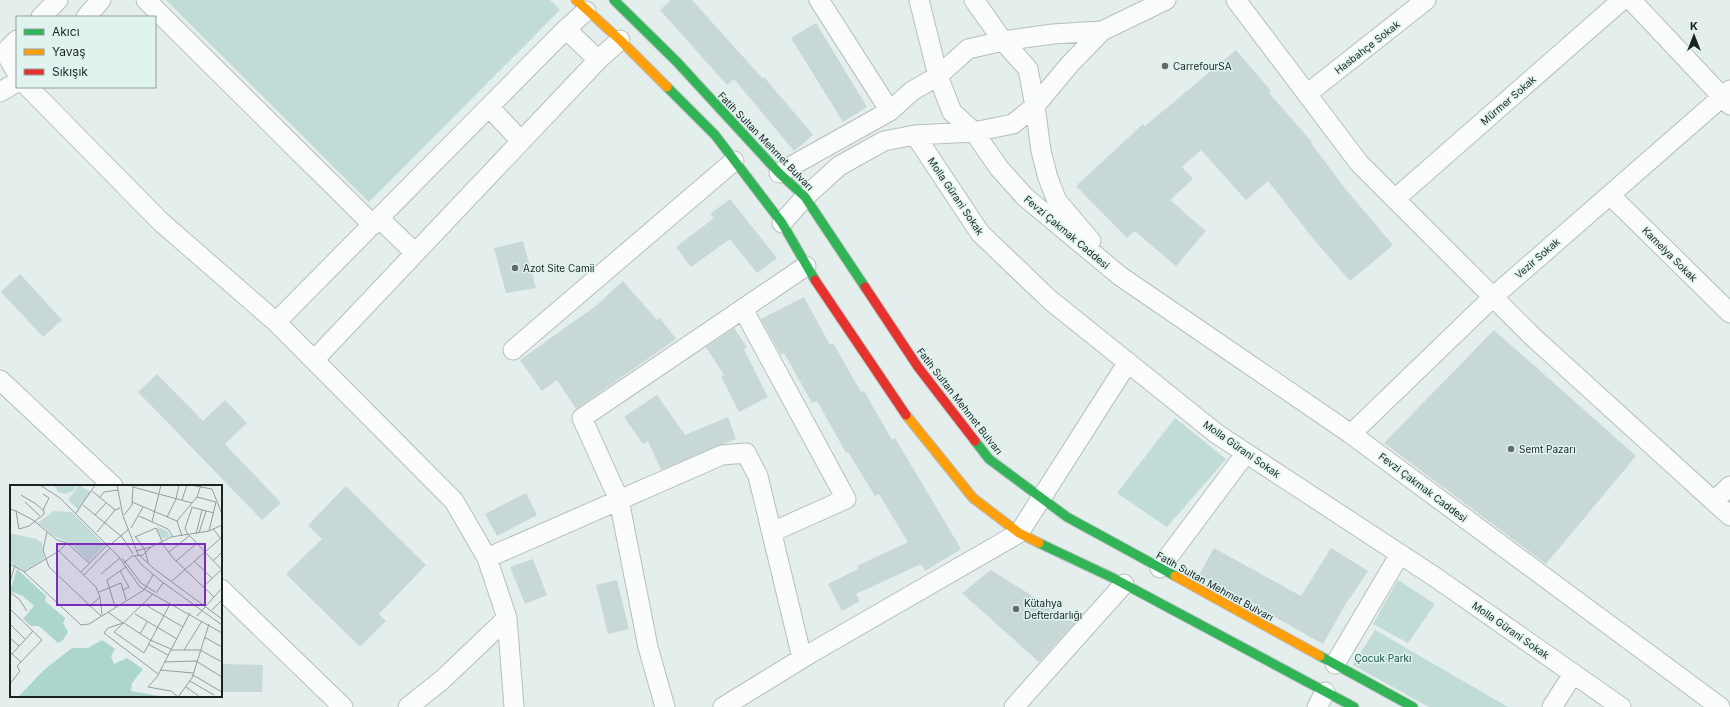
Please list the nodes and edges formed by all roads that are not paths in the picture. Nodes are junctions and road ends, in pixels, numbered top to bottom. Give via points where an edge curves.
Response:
1 (58, 0) edge
2 (101, 0) edge
3 (146, 0) edge
4 (819, 0) edge
5 (919, 0) edge
6 (974, 0) edge
7 (1166, 0) edge
8 (1236, 0) edge
9 (1426, 0) edge
10 (1622, 0) edge
11 (1631, 0) edge
12 (622, 2) edge
13 (586, 4) edge
14 (42, 16) edge
15 (87, 16) edge
16 (638, 23) junction
17 (566, 29) junction
18 (1102, 31) junction
19 (620, 40) junction
20 (16, 41) edge
21 (1003, 42) junction
22 (598, 60) junction
23 (16, 71) edge
24 (938, 76) junction
25 (16, 83) edge
26 (29, 88) edge
27 (0, 92) edge
28 (1307, 94) junction
29 (1727, 97) edge
30 (1035, 106) junction
31 (489, 107) junction
32 (890, 111) junction
33 (974, 132) junction
34 (916, 135) junction
35 (521, 141) junction
36 (734, 161) junction
37 (779, 173) junction
38 (1610, 195) junction
39 (806, 197) junction
40 (1395, 199) junction
41 (376, 221) junction
42 (782, 223) junction
43 (415, 254) junction
44 (806, 266) junction
45 (1120, 276) junction
46 (1493, 297) junction
47 (743, 309) junction
48 (1730, 313) edge
49 (276, 322) junction
50 (514, 350) dead end
51 (314, 360) junction
52 (1128, 362) junction
53 (0, 380) edge
54 (1351, 434) junction
55 (1246, 453) junction
56 (112, 485) edge
57 (1730, 486) edge
58 (1041, 498) junction
59 (619, 500) junction
60 (1714, 501) junction
61 (1730, 516) edge
62 (772, 532) junction
63 (1019, 534) junction
64 (1400, 554) junction
65 (487, 558) junction
66 (1160, 568) junction
67 (1124, 584) junction
68 (222, 590) edge
69 (507, 618) junction
70 (802, 658) junction
71 (1335, 664) junction
72 (1573, 674) junction
73 (1321, 699) edge
74 (1023, 705) edge
75 (343, 707) edge
76 (408, 707) edge
77 (514, 707) edge
78 (665, 707) edge
79 (723, 707) edge
80 (1354, 707) edge
81 (1413, 707) edge
82 (1552, 707) edge
83 (1621, 707) edge
84 (1720, 707) edge

1 - 14 street
2 - 15 street
3 - 41 street
4 - 32 street
5 - 24 street, Fevzi Çakmak Caddesi
6 - 21 street, Fevzi Çakmak Caddesi
7 - 18 street
8 - 28 street
9 - 28 street, Hasbahçe Sokak
10 - 40 street, Mürmer Sokak
11 - 29 street
12 - 16 main road, Fatih Sultan Mehmet Bulvarı
13 - 17 street
13 - 19 main road
16 - 19 main road
16 - 37 main road, Fatih Sultan Mehmet Bulvarı via 678,62
17 - 22 street
17 - 31 street
18 - 21 street via 1053,34
18 - 30 street
19 - 22 street
19 - 36 main road via 715,135
20 - 23 street via 5,52
21 - 24 street via 968,49
21 - 30 street, Fevzi Çakmak Caddesi via 1028,69
22 - 35 street
24 - 32 street via 912,91
24 - 33 street, Fevzi Çakmak Caddesi via 952,112
25 - 27 street
26 - 49 street via 161,222
28 - 40 street via 1359,163
29 - 38 street, Vezir Sokak
30 - 33 street via 1013,124
30 - 45 street, Fevzi Çakmak Caddesi via 1041,151 1057,201
31 - 35 street
31 - 41 street
32 - 37 street
33 - 34 street
33 - 45 street, Fevzi Çakmak Caddesi via 1025,197
34 - 39 street via 884,141 839,166
34 - 52 street, Molla Gürani Sokak via 980,233 1050,300
35 - 43 street
36 - 42 main road
36 - 50 street
37 - 39 main road, Fatih Sultan Mehmet Bulvarı
38 - 46 street, Vezir Sokak
38 - 48 street, Kamelya Sokak
39 - 42 street
39 - 58 main road, Fatih Sultan Mehmet Bulvarı via 918,367 989,459
40 - 46 street
41 - 43 street
41 - 49 street
42 - 44 main road
43 - 51 street
44 - 47 street
44 - 63 main road via 914,427 973,498
45 - 54 street, Fevzi Çakmak Caddesi
46 - 54 street, Vezir Sokak
46 - 60 street via 1532,336
47 - 59 street via 582,418
47 - 62 street via 846,499
49 - 51 street
51 - 65 street via 454,501
52 - 55 street, Molla Gürani Sokak via 1217,434
52 - 58 street
53 - 56 street
54 - 84 street, Fevzi Çakmak Caddesi
55 - 64 street, Molla Gürani Sokak
55 - 66 street
57 - 60 street
58 - 63 street
58 - 66 main road, Fatih Sultan Mehmet Bulvarı via 1067,517
59 - 62 street via 722,455 746,453 758,476
59 - 65 street
59 - 78 street via 648,647
60 - 61 street
62 - 70 street
63 - 67 main road
63 - 70 street
64 - 71 street
64 - 72 street, Molla Gürani Sokak
65 - 69 street
66 - 71 main road, Fatih Sultan Mehmet Bulvarı
67 - 73 main road
67 - 74 street
68 - 75 street
69 - 76 street via 442,680
69 - 77 street
70 - 79 street
71 - 81 main road, Fatih Sultan Mehmet Bulvarı
72 - 82 street
72 - 83 street, Molla Gürani Sokak
73 - 80 main road

